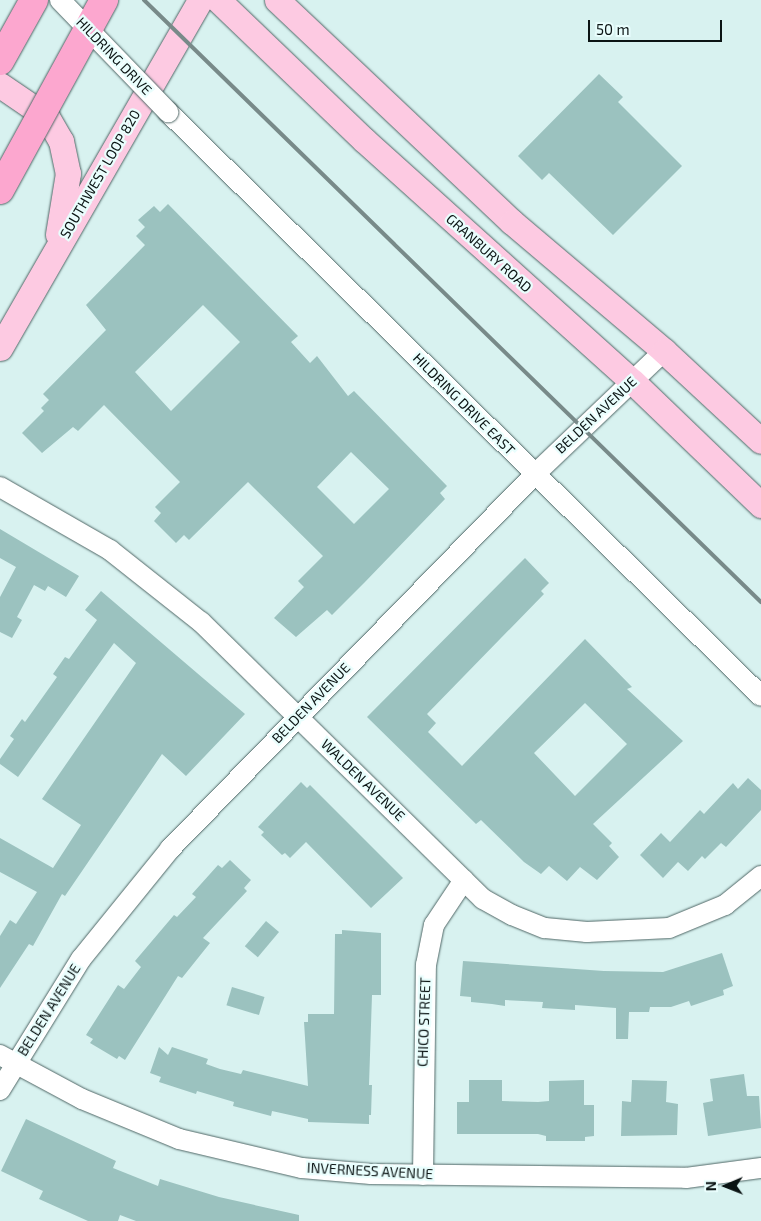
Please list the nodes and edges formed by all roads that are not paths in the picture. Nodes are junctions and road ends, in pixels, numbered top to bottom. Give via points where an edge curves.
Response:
1 (34, 0) edge
2 (60, 0) edge
3 (104, 0) edge
4 (200, 0) edge
5 (218, 0) edge
6 (277, 0) edge
7 (0, 61) edge
8 (0, 85) edge
9 (168, 112) joint
10 (0, 190) edge
11 (54, 254) junction
12 (0, 348) edge
13 (664, 351) junction
14 (633, 382) junction
15 (761, 441) edge
16 (535, 474) junction
17 (0, 487) edge
18 (761, 505) edge
19 (761, 696) edge
20 (298, 716) junction
21 (761, 876) edge
22 (464, 880) junction
23 (8, 1060) edge
24 (0, 1090) edge
25 (761, 1168) edge
26 (423, 1175) junction

1 - 7 highway
2 - 9 street, HILDRING DRIVE, bridge
3 - 10 highway, bridge
4 - 11 main road, SOUTHWEST LOOP 820
5 - 14 main road, GRANBURY ROAD via 364,140
6 - 13 main road via 512,222
8 - 11 main road via 47,117 61,141 68,173
9 - 16 street, HILDRING DRIVE EAST
11 - 12 main road, SOUTHWEST LOOP 820
13 - 14 street, BELDEN AVENUE
13 - 15 main road
14 - 16 street, BELDEN AVENUE
14 - 18 main road, GRANBURY ROAD
16 - 19 street, HILDRING DRIVE EAST
16 - 20 street, BELDEN AVENUE
17 - 20 street, WALDEN AVENUE via 110,550 200,622
20 - 22 street, WALDEN AVENUE
20 - 23 street, BELDEN AVENUE via 170,849 81,959
21 - 22 street, WALDEN AVENUE via 725,905 698,918 669,928 636,931 545,928 483,899
22 - 26 street, CHICO STREET via 434,925 426,965
23 - 24 street, BELDEN AVENUE
23 - 26 street, INVERNESS AVENUE via 82,1098 179,1139 236,1155 302,1168
25 - 26 street, INVERNESS AVENUE via 686,1178

